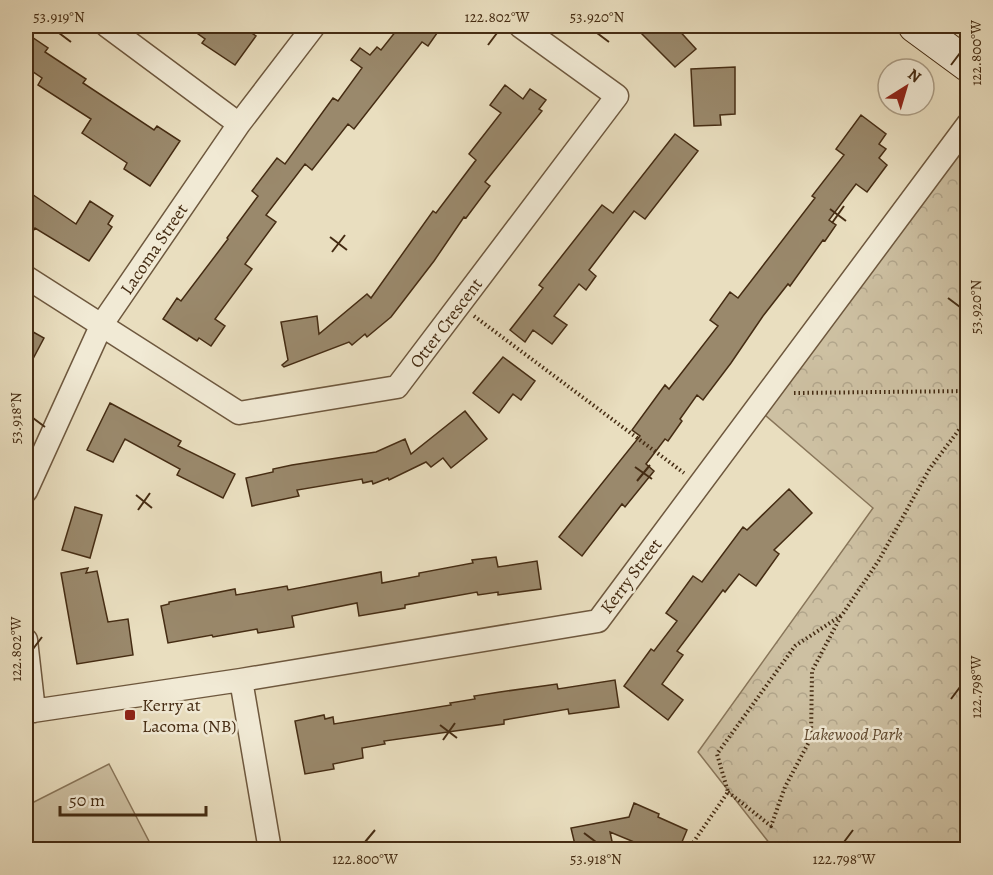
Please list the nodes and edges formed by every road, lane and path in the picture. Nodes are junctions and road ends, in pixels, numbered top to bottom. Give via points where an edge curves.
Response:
1 (107, 26) edge
2 (314, 26) edge
3 (520, 26) edge
4 (915, 26) edge
5 (968, 65) edge
6 (239, 124) junction
7 (968, 124) edge
8 (26, 277) edge
9 (459, 305) junction
10 (102, 324) junction
11 (968, 391) edge
12 (790, 393) dead end
13 (968, 418) edge
14 (968, 471) edge
15 (968, 477) edge
16 (699, 484) junction
17 (26, 491) edge
18 (842, 615) junction
19 (26, 640) edge
20 (241, 680) junction
21 (30, 712) edge
22 (728, 792) junction
23 (270, 849) edge
24 (688, 849) edge

1 - 6 street
2 - 6 street, Lacoma Street
3 - 9 street, Otter Crescent via 617,96
4 - 5 main road
6 - 10 street, Lacoma Street
7 - 16 street, Kerry Street
8 - 10 street, Otter Crescent
9 - 10 street, Otter Crescent via 398,387 240,413
9 - 16 path
10 - 17 street, Lacoma Street
11 - 12 path
13 - 18 path via 930,468 879,560
14 - 15 path
16 - 20 street, Kerry Street via 598,621
18 - 22 path via 795,646 717,754
18 - 22 path via 812,671 811,738 785,787 771,826
19 - 21 street
20 - 21 street, Kerry Street
20 - 23 street
22 - 24 path

